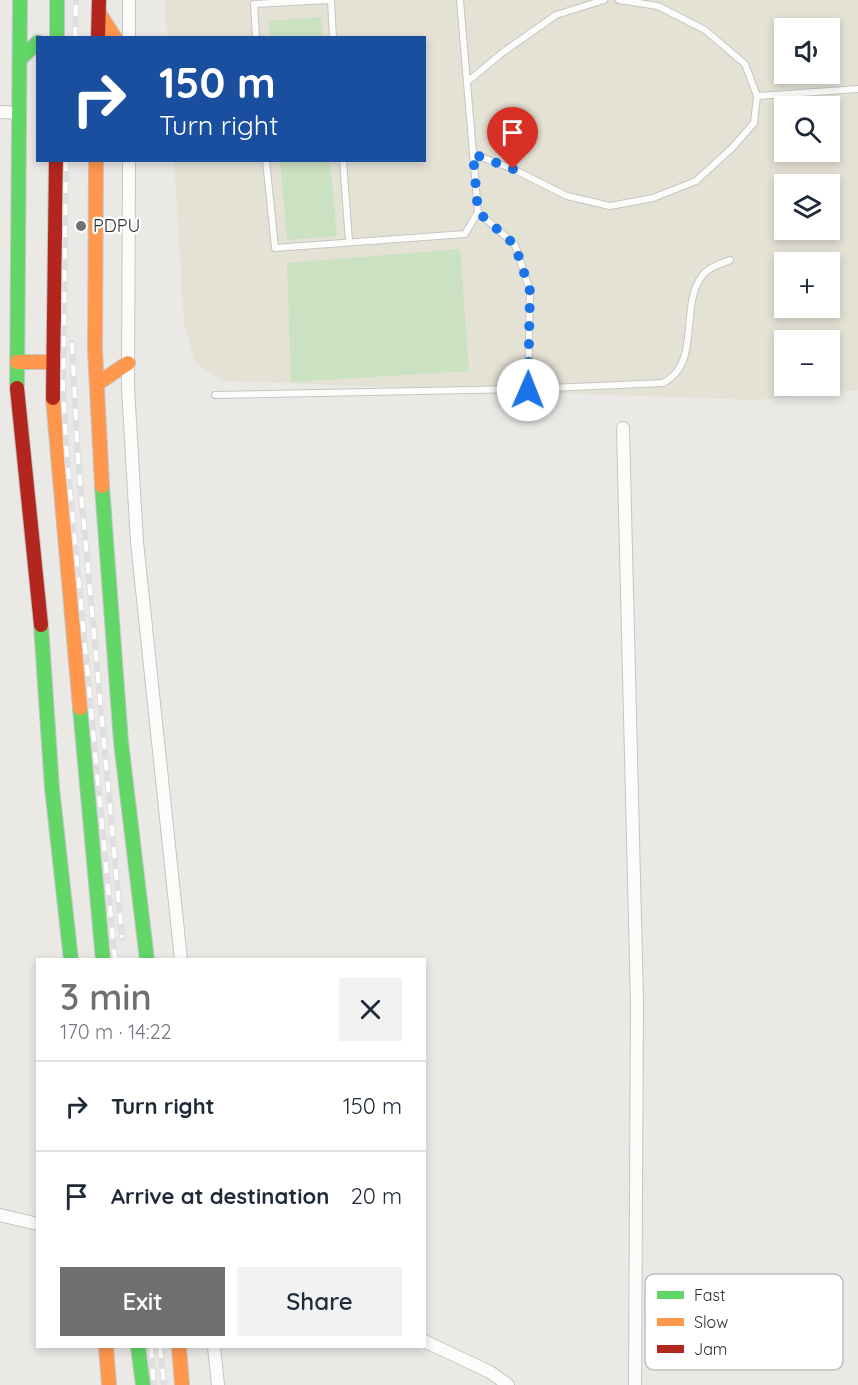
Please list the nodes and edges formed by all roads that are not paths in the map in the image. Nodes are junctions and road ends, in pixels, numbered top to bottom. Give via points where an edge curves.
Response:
1 (20, 0) edge
2 (57, 0) edge
3 (129, 0) edge
4 (330, 0) edge
5 (459, 0) edge
6 (604, 0) edge
7 (619, 0) edge
8 (99, 6) edge
9 (57, 31) edge
10 (98, 36) edge
11 (114, 36) edge
12 (129, 36) edge
13 (256, 36) edge
14 (333, 36) edge
15 (36, 44) edge
16 (20, 59) junction
17 (467, 82) junction
18 (858, 88) edge
19 (757, 96) junction
20 (0, 112) edge
21 (20, 113) junction
22 (473, 154) junction
23 (56, 162) edge
24 (96, 162) edge
25 (129, 162) edge
26 (266, 162) edge
27 (343, 162) edge
28 (478, 212) junction
29 (349, 242) junction
30 (730, 260) dead end
31 (17, 362) junction
32 (53, 362) junction
33 (128, 363) junction
34 (97, 384) junction
35 (528, 390) junction
36 (215, 395) dead end
37 (622, 428) dead end
38 (71, 958) edge
39 (103, 958) edge
40 (147, 958) edge
41 (181, 958) edge
42 (0, 1215) edge
43 (36, 1224) edge
44 (426, 1342) edge
45 (106, 1348) edge
46 (138, 1348) edge
47 (179, 1348) edge
48 (214, 1348) edge
49 (110, 1385) edge
50 (143, 1385) edge
51 (183, 1385) edge
52 (218, 1385) edge
53 (508, 1385) edge
54 (635, 1385) edge

1 - 16 street
2 - 9 street
3 - 12 street
4 - 13 lane via 254,4
4 - 14 lane
5 - 17 lane
6 - 17 lane via 556,15
7 - 19 lane via 658,6 705,30 745,64
8 - 10 street
8 - 11 street
15 - 16 street
16 - 21 street
17 - 22 lane
18 - 19 lane
19 - 22 lane via 754,123 732,148 696,181 653,198 610,206 567,196
20 - 21 street
21 - 31 street
22 - 28 lane
23 - 32 street
24 - 34 street
25 - 33 street
26 - 29 lane via 275,248
27 - 29 lane
28 - 29 lane via 465,234
28 - 35 lane via 515,245 530,291
30 - 35 lane via 702,275 694,291 685,356 673,378 663,383
31 - 32 street
31 - 38 street via 52,788
32 - 39 street via 53,418
33 - 34 street
33 - 41 street via 137,542
34 - 40 street via 121,742
35 - 36 lane
37 - 54 street via 637,1002
42 - 43 street
44 - 53 street via 490,1372
45 - 49 street
46 - 50 street
47 - 51 street
48 - 52 street

